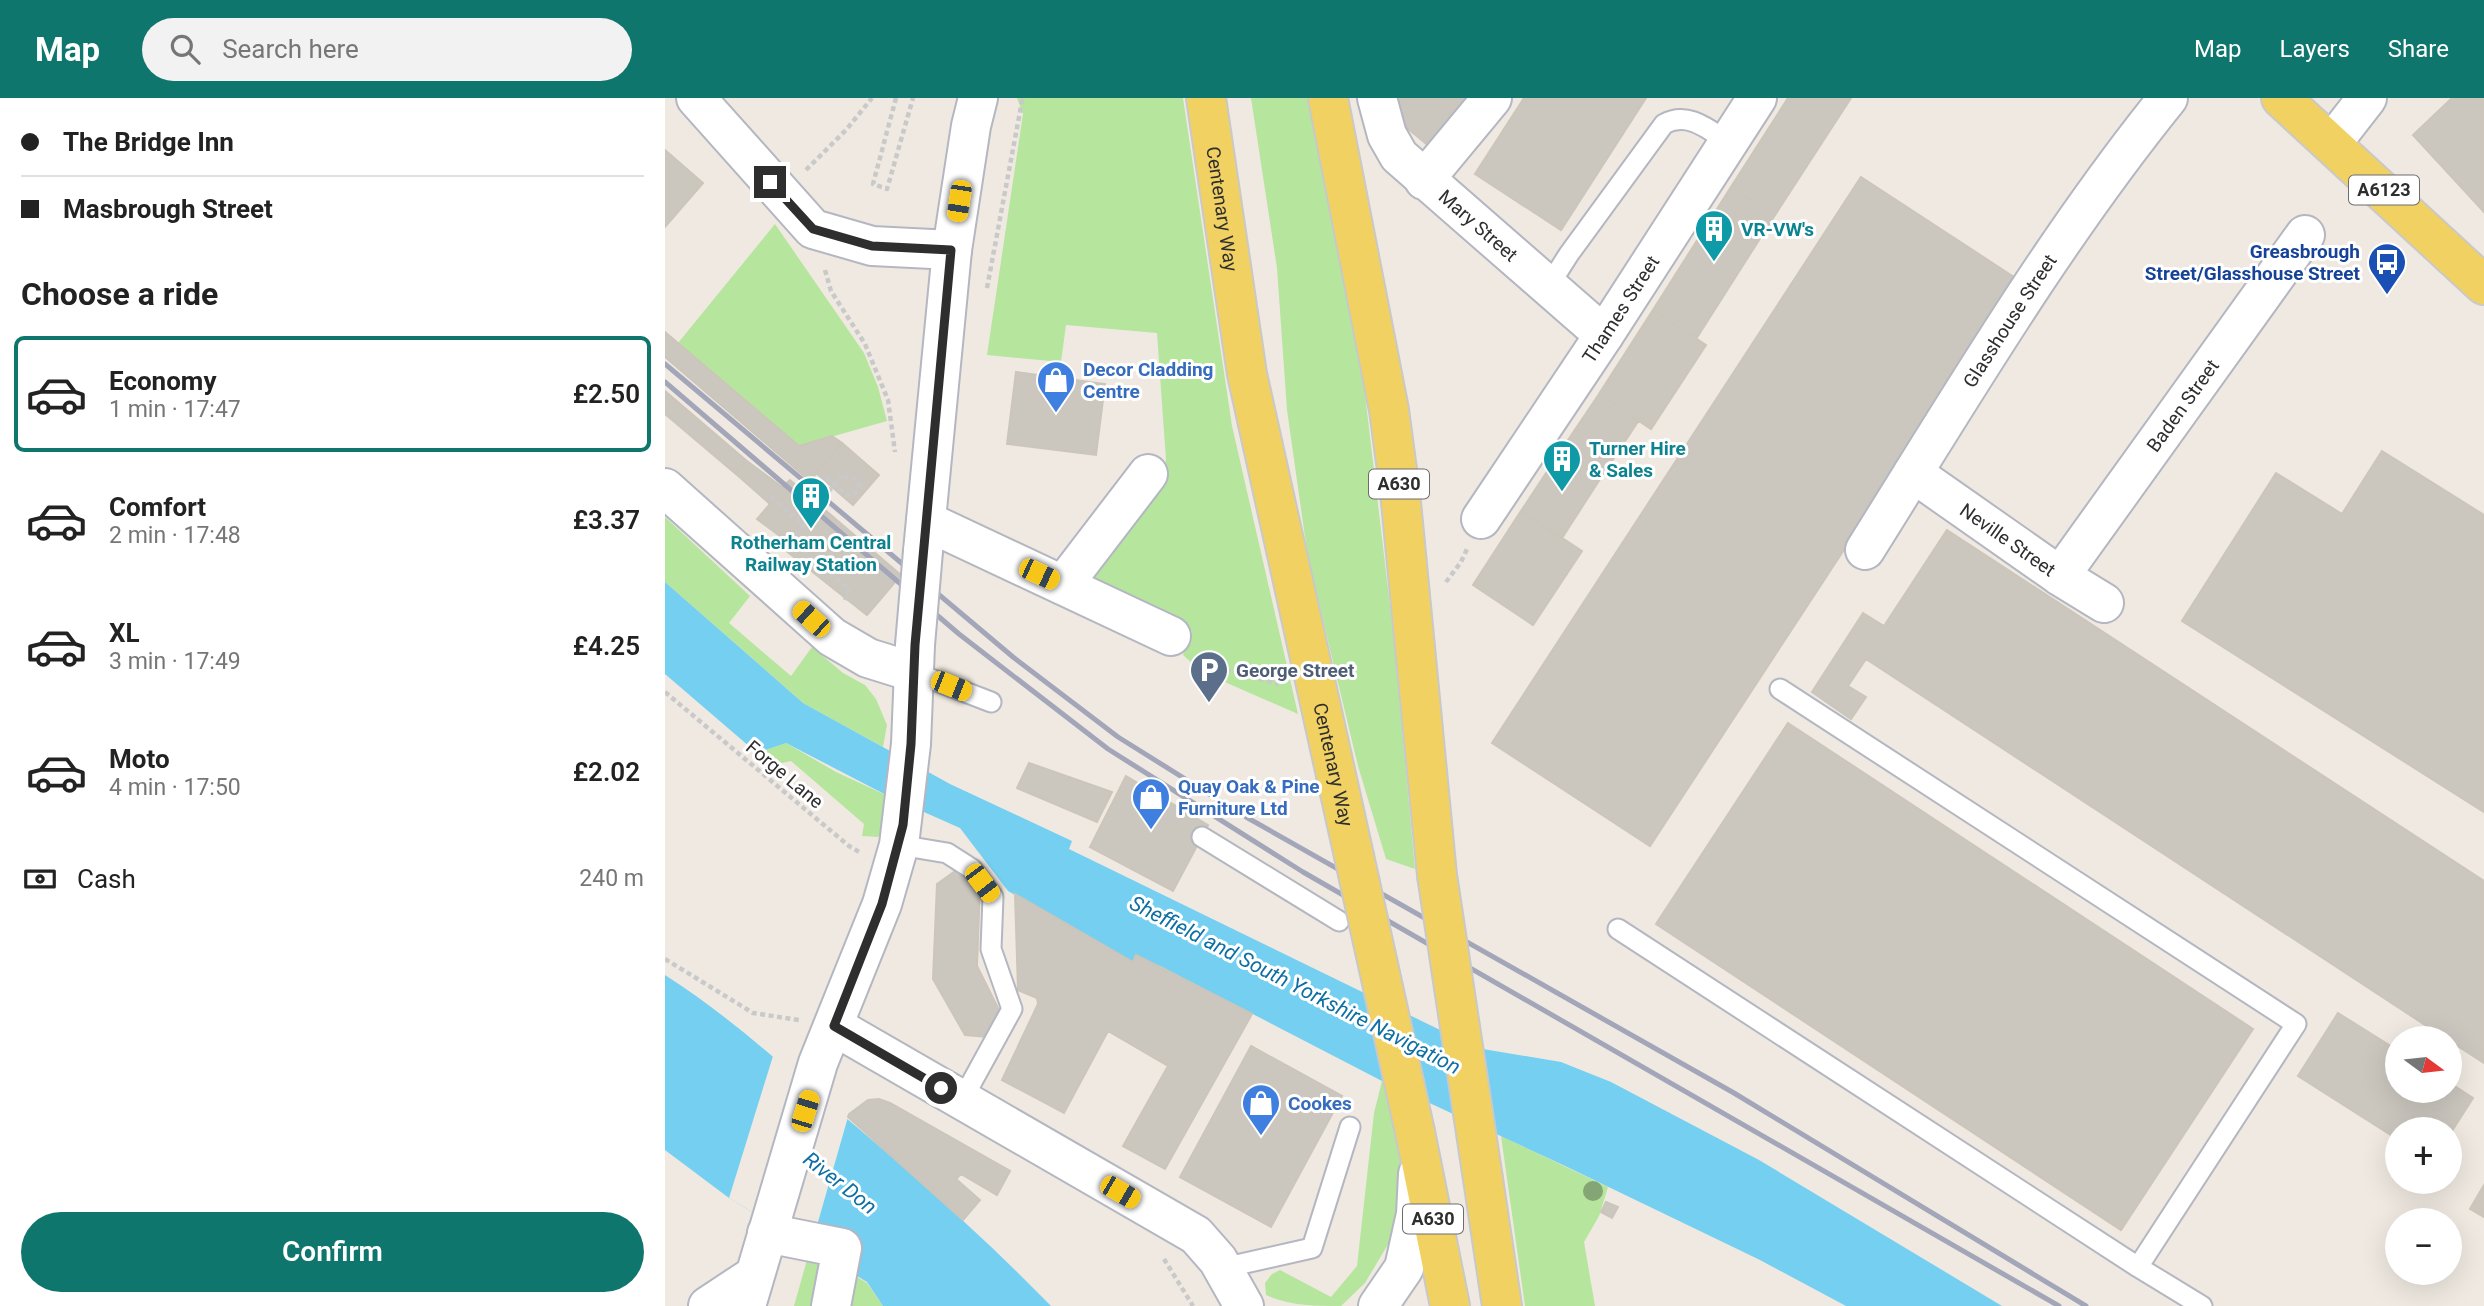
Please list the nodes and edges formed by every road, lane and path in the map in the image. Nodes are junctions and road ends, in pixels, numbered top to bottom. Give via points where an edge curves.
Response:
1 (696, 98) edge
2 (872, 98) edge
3 (896, 98) edge
4 (913, 98) edge
5 (1012, 98) edge
6 (1206, 98) edge
7 (1328, 98) edge
8 (1377, 98) edge
9 (1492, 98) edge
10 (1757, 98) edge
11 (2168, 98) edge
12 (2281, 98) edge
13 (2367, 98) edge
14 (1022, 101) dead end
15 (973, 107) edge
16 (1728, 142) junction
17 (2332, 143) junction
18 (1425, 180) junction
19 (781, 195) junction
20 (813, 229) junction
21 (2305, 234) dead end
22 (951, 250) junction
23 (2484, 285) edge
24 (1548, 287) junction
25 (1604, 335) junction
26 (1913, 473) junction
27 (1148, 474) dead end
28 (826, 478) dead end
29 (665, 488) edge
30 (771, 496) dead end
31 (1481, 519) dead end
32 (926, 524) junction
33 (803, 526) junction
34 (1865, 551) dead end
35 (2060, 576) junction
36 (1063, 585) junction
37 (2104, 603) dead end
38 (832, 637) junction
39 (1170, 647) joint
40 (914, 658) junction
41 (1284, 685) dead end
42 (1780, 689) dead end
43 (665, 692) edge
44 (991, 702) dead end
45 (1202, 836) dead end
46 (898, 847) junction
47 (1339, 921) dead end
48 (1619, 929) dead end
49 (665, 959) edge
50 (834, 1026) junction
51 (962, 1100) junction
52 (1350, 1127) dead end
53 (1417, 1140) junction
54 (769, 1228) junction
55 (2138, 1267) junction
56 (1223, 1268) junction
57 (750, 1291) edge
58 (708, 1306) edge
59 (831, 1306) edge
60 (1244, 1306) edge
61 (1377, 1306) edge
62 (1450, 1306) edge
63 (1502, 1306) edge
64 (2202, 1306) edge

1 - 19 street
2 - 19 path
3 - 4 path via 873,184 887,188
5 - 14 path
6 - 53 main road, Centenary Way / A630, bridge via 1247,374
7 - 63 main road, A630, bridge via 1389,410 1437,875
8 - 18 street, Mary Street via 1387,135 1399,156
9 - 18 street
10 - 16 street, Thames Street
11 - 26 street, Glasshouse Street via 2049,260
12 - 17 main road, A6123
13 - 17 street
15 - 22 street
16 - 24 lane via 1691,119 1664,124
16 - 25 street, Thames Street
17 - 23 main road, A6123
18 - 24 street, Mary Street
19 - 20 street
20 - 22 street via 872,246
20 - 32 path via 831,291 866,344 888,400 894,451
21 - 35 street, Baden Street
22 - 32 street
24 - 25 street, Mary Street
25 - 31 street, Thames Street
26 - 34 street, Glasshouse Street
26 - 35 street, Neville Street
27 - 36 street
28 - 33 path, bridge via 846,495 857,492 855,479 840,476
29 - 38 street
30 - 33 path
32 - 36 street
32 - 40 street, bridge
33 - 38 path via 793,542 849,589
35 - 37 street, Neville Street
36 - 39 street
38 - 40 street via 868,658
39 - 41 path via 1182,659
40 - 44 lane
40 - 46 street via 911,744
42 - 55 lane via 2296,1024
43 - 46 path, Forge Lane via 849,846
45 - 47 lane
46 - 50 street via 882,904
46 - 51 lane via 947,853 972,869 993,897 991,949 1012,1009
48 - 55 lane
49 - 50 path via 753,1013
50 - 51 street
50 - 54 street via 818,1063
51 - 56 street via 1196,1235
52 - 56 lane via 1312,1248
53 - 61 street via 1416,1214 1404,1268
53 - 62 main road, Centenary Way / A630
54 - 57 street
54 - 59 street via 842,1248
55 - 64 lane
56 - 60 street
57 - 58 street

